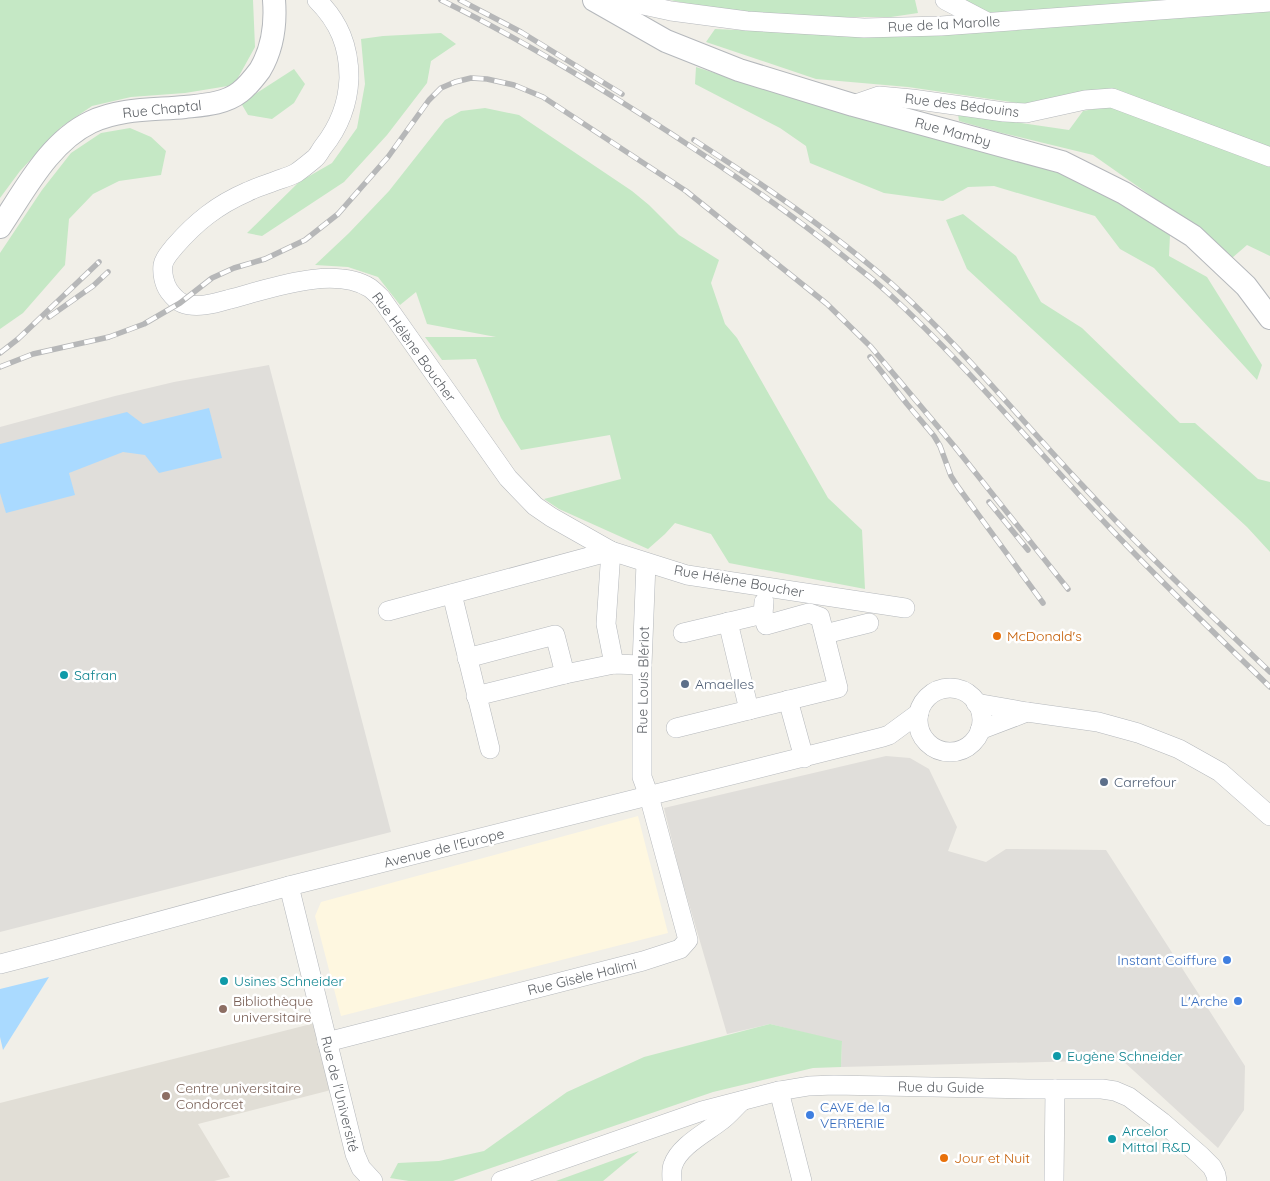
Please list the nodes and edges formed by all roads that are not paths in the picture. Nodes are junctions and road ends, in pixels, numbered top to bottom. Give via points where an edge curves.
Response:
1 (274, 0) edge
2 (316, 0) edge
3 (945, 0) edge
4 (605, 1) edge
5 (1270, 2) edge
6 (988, 23) junction
7 (852, 105) junction
8 (1270, 156) edge
9 (0, 227) edge
10 (1270, 318) edge
11 (611, 551) junction
12 (646, 563) junction
13 (766, 586) junction
14 (452, 594) junction
15 (905, 608) dead end
16 (388, 611) dead end
17 (763, 614) junction
18 (728, 622) junction
19 (869, 623) dead end
20 (683, 633) dead end
21 (825, 634) junction
22 (467, 658) junction
23 (614, 664) junction
24 (642, 665) junction
25 (565, 674) junction
26 (476, 696) junction
27 (788, 700) junction
28 (976, 702) junction
29 (749, 710) junction
30 (1027, 712) junction
31 (919, 713) junction
32 (676, 728) dead end
33 (980, 730) junction
34 (889, 735) junction
35 (926, 741) junction
36 (490, 749) dead end
37 (804, 758) junction
38 (649, 796) junction
39 (1270, 816) edge
40 (289, 886) junction
41 (0, 964) edge
42 (327, 1042) junction
43 (1055, 1089) junction
44 (779, 1091) junction
45 (742, 1100) junction
46 (373, 1181) edge
47 (501, 1181) edge
48 (672, 1181) edge
49 (802, 1181) edge
50 (1054, 1181) edge
51 (1216, 1181) edge

1 - 9 street, Rue Chaptal via 274,28 265,62 239,93 202,106 136,110 91,122 56,148 38,169
2 - 11 street, Rue Hélène Boucher via 337,26 346,47 348,89 341,118 316,158 295,174 228,201 188,231 163,264 168,290 180,303 191,306 317,279 356,282 371,289 387,306 508,478 535,506
3 - 6 street
4 - 6 street, Rue de la Marolle via 757,22 864,28
4 - 7 street, Rue Mamby via 638,26 666,41 739,70
5 - 6 street, Rue de la Marolle
7 - 8 street, Rue des Bédouins via 879,96 1026,113 1085,100 1112,98
7 - 10 street, Rue Mamby via 1062,162 1124,193 1193,236 1246,286
11 - 12 street, Rue Hélène Boucher
11 - 14 street
11 - 23 street via 606,624
12 - 13 street, Rue Hélène Boucher via 687,575
12 - 24 street, Rue Louis Blériot
13 - 15 street, Rue Hélène Boucher
13 - 17 street
14 - 16 street
14 - 22 street
17 - 18 street
17 - 21 street via 766,625 809,613 820,617
18 - 20 street
18 - 29 street
19 - 21 street
21 - 27 street via 838,688
22 - 25 street via 555,635
22 - 26 street
23 - 24 street
23 - 25 street
24 - 38 street, Rue Louis Blériot via 642,777
25 - 26 street
26 - 36 street
27 - 29 street
27 - 37 street
28 - 30 street
28 - 31 street via 962,691 944,689 927,698
28 - 33 street via 980,711
29 - 32 street
30 - 33 street
30 - 39 street via 1098,722 1179,749 1220,772
31 - 34 street, Avenue de l'Europe
31 - 35 street via 919,728
33 - 35 street via 973,741 958,751 939,750
34 - 35 street, Avenue de l'Europe
34 - 37 street, Avenue de l'Europe
37 - 38 street, Avenue de l'Europe
38 - 40 street, Avenue de l'Europe
38 - 42 street, Rue Gisèle Halimi via 688,940 680,949
40 - 41 street, Avenue de l'Europe
40 - 42 street, Rue de l'Université
42 - 46 street, Rue de l'Université via 355,1154 361,1168
43 - 44 street, Rue du Guide via 834,1085
43 - 50 street
43 - 51 street, Rue du Guide via 1102,1089 1129,1097 1201,1156 1212,1167
44 - 45 street, Rue du Guide
44 - 49 street
45 - 47 street via 686,1116
45 - 48 street via 677,1157

